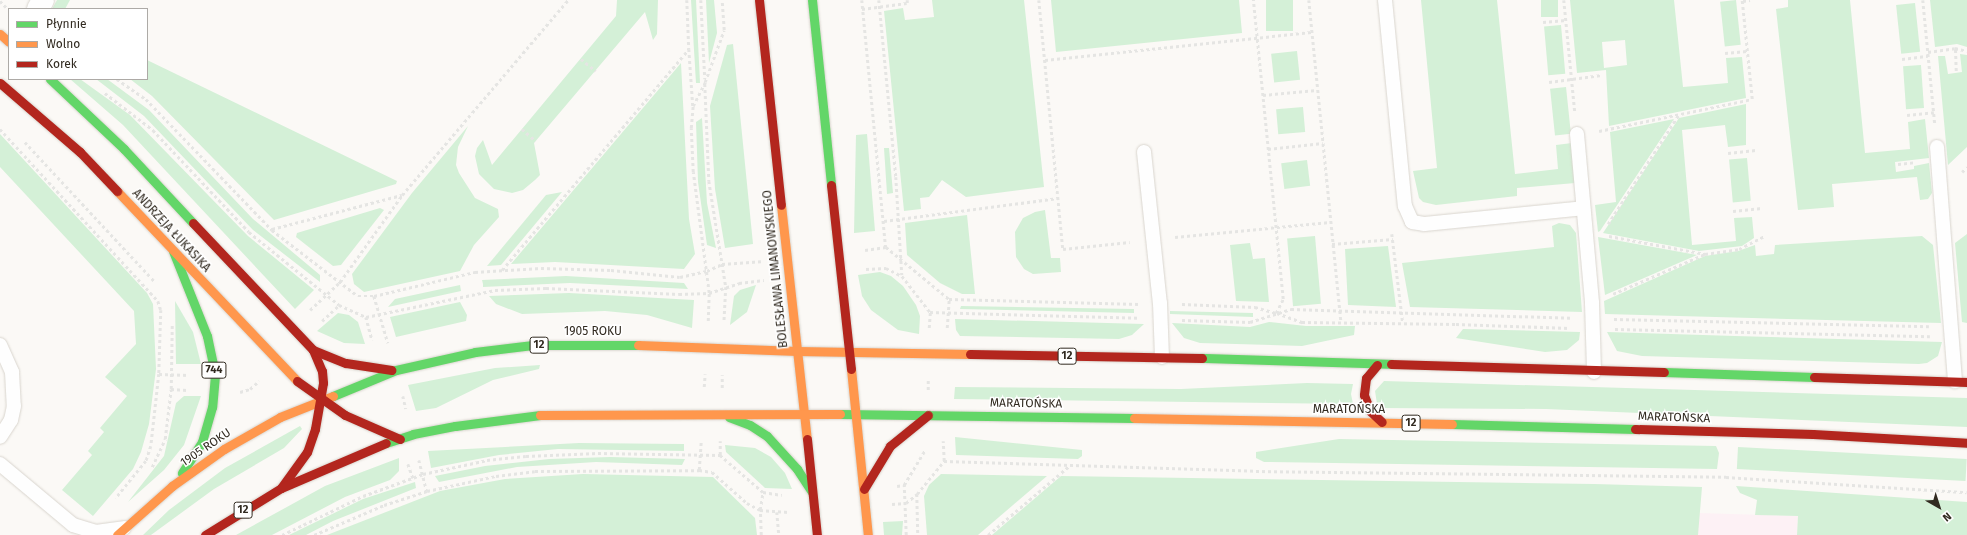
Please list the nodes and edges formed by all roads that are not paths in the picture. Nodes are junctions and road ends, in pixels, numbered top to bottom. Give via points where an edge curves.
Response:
1 (758, 0) edge
2 (812, 0) edge
3 (1385, 0) edge
4 (0, 34) edge
5 (8, 41) edge
6 (51, 80) edge
7 (0, 83) edge
8 (1577, 134) road end
9 (1937, 147) road end
10 (1144, 152) dead end
11 (1583, 208) junction
12 (173, 251) junction
13 (0, 345) edge
14 (313, 350) junction
15 (797, 351) junction
16 (850, 352) junction
17 (1162, 357) junction
18 (1377, 365) junction
19 (396, 370) junction
20 (1594, 372) junction
21 (1961, 382) edge
22 (321, 399) junction
23 (721, 413) junction
24 (803, 414) junction
25 (856, 415) junction
26 (928, 415) junction
27 (1382, 422) junction
28 (0, 437) edge
29 (400, 439) junction
30 (1967, 443) edge
31 (0, 464) edge
32 (172, 486) junction
33 (281, 488) junction
34 (864, 489) junction
35 (812, 492) junction
36 (121, 532) edge
37 (205, 535) edge
38 (818, 535) edge
39 (868, 535) edge

1 - 15 main road, BOLESŁAWA LIMANOWSKIEGO via 789,259
2 - 16 main road
3 - 11 lane via 1405,206 1412,222 1424,224
4 - 5 main road
6 - 14 main road, ANDRZEJA ŁUKASIKA via 124,149
7 - 12 main road, ANDRZEJA ŁUKASIKA / 744 via 80,152
8 - 11 lane
9 - 21 lane via 1951,331
10 - 17 lane via 1160,303
11 - 20 lane via 1592,303
12 - 22 main road, ANDRZEJA ŁUKASIKA / 744 via 302,387
12 - 32 main road, 744 via 207,336 215,375 212,407 202,442
13 - 28 lane via 12,372 14,406 11,420
14 - 19 main road via 346,363
14 - 22 main road, ANDRZEJA ŁUKASIKA via 322,371
15 - 16 main road, 1905 ROKU / 12
15 - 19 main road, 1905 ROKU / 12 via 576,344 533,346 475,352
15 - 24 main road, BOLESŁAWA LIMANOWSKIEGO
16 - 17 main road, 12
16 - 25 main road
17 - 18 main road, 12
18 - 20 main road, 12
18 - 27 main road via 1366,378 1364,395 1370,411
19 - 22 main road, 1905 ROKU / 12
20 - 21 main road, 12
22 - 29 main road, 744 via 345,415
22 - 32 main road, 1905 ROKU / 12 via 254,431
22 - 33 main road, ANDRZEJA ŁUKASIKA via 307,452
23 - 24 main road, 12
23 - 29 main road, 12 via 555,413 455,426
23 - 35 main road via 750,425 767,436 798,469
24 - 25 main road, MARATOŃSKA / 12
24 - 35 main road, BOLESŁAWA LIMANOWSKIEGO
25 - 26 main road, MARATOŃSKA / 12
25 - 34 main road
26 - 27 main road, MARATOŃSKA / 12
26 - 34 main road via 890,446
27 - 30 main road, MARATOŃSKA / 12 via 1806,433
29 - 33 main road, 12 via 339,461
31 - 36 lane via 73,524 96,532
32 - 36 main road, 1905 ROKU / 12
33 - 37 main road, 12
34 - 39 main road
35 - 38 main road, BOLESŁAWA LIMANOWSKIEGO

